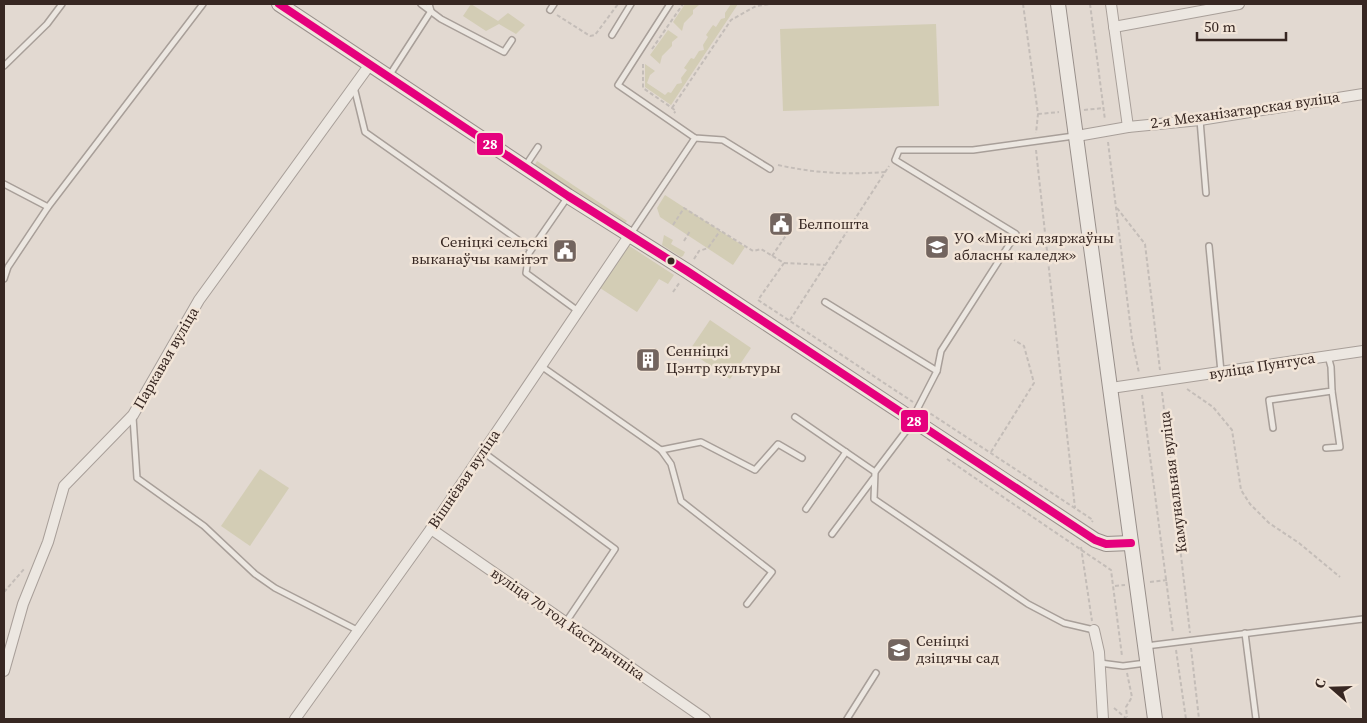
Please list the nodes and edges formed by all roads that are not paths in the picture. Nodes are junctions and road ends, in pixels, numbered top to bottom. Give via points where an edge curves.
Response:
1 (62, 4) edge
2 (203, 4) edge
3 (279, 4) edge
4 (420, 4) edge
5 (429, 4) edge
6 (554, 4) edge
7 (631, 4) edge
8 (670, 4) edge
9 (1058, 4) edge
10 (1112, 4) edge
11 (1239, 4) edge
12 (1227, 5) edge
13 (550, 10) road end
14 (430, 11) junction
15 (1114, 27) junction
16 (612, 34) dead end
17 (512, 40) dead end
18 (371, 63) junction
19 (4, 66) edge
20 (389, 76) junction
21 (354, 87) junction
22 (1363, 94) edge
23 (1200, 120) junction
24 (1128, 127) junction
25 (1076, 136) junction
26 (695, 138) junction
27 (538, 147) dead end
28 (524, 167) junction
29 (768, 168) road end
30 (4, 184) edge
31 (1206, 193) dead end
32 (568, 196) junction
33 (48, 207) junction
34 (629, 236) junction
35 (1209, 246) dead end
36 (531, 249) junction
37 (4, 279) edge
38 (825, 302) dead end
39 (578, 311) junction
40 (1363, 351) edge
41 (1328, 356) junction
42 (541, 366) junction
43 (937, 371) junction
44 (1222, 372) junction
45 (1111, 388) junction
46 (1332, 391) junction
47 (133, 415) junction
48 (794, 417) dead end
49 (912, 420) junction
50 (1273, 428) dead end
51 (1326, 448) dead end
52 (661, 450) junction
53 (483, 452) junction
54 (846, 452) junction
55 (802, 458) dead end
56 (875, 472) junction
57 (873, 479) junction
58 (806, 509) dead end
59 (431, 529) junction
60 (832, 534) dead end
61 (1131, 543) junction
62 (747, 604) dead end
63 (1363, 619) edge
64 (566, 622) junction
65 (357, 630) junction
66 (1094, 630) joint
67 (1246, 633) junction
68 (1145, 646) junction
69 (1099, 663) junction
70 (1148, 663) junction
71 (4, 671) edge
72 (876, 673) dead end
73 (295, 719) edge
74 (706, 719) edge
75 (847, 719) edge
76 (1103, 719) edge
77 (1155, 719) edge
78 (1256, 719) edge

1 - 19 lane via 47,24
2 - 33 lane
3 - 18 street
4 - 14 lane
5 - 14 lane
6 - 13 lane
7 - 16 lane
8 - 26 lane via 618,85
9 - 25 street
10 - 15 street
11 - 12 street
12 - 15 street
14 - 17 lane via 504,52
14 - 20 lane
15 - 24 street
18 - 20 street
18 - 21 street, Паркавая вуліца
20 - 28 street
21 - 36 lane via 366,132
21 - 47 street, Паркавая вуліца via 199,300
22 - 23 street, 2-я Механізатарская вуліца
23 - 24 street, 2-я Механізатарская вуліца
23 - 31 lane
24 - 25 street, 2-я Механізатарская вуліца
25 - 43 lane via 973,150 899,150 895,160 1016,234 941,351
25 - 45 street
26 - 29 lane via 723,140
26 - 34 lane
27 - 28 lane
28 - 32 street
30 - 33 lane
32 - 34 street
32 - 36 lane
33 - 37 lane via 8,266
34 - 39 street, Вішнёвая вуліца
34 - 49 street
35 - 44 lane
36 - 39 lane via 526,273
38 - 43 lane
39 - 42 street, Вішнёвая вуліца
40 - 41 street, вуліца Пунтуса
41 - 44 street, вуліца Пунтуса
41 - 46 lane
42 - 52 lane
42 - 53 street, Вішнёвая вуліца
43 - 49 lane
44 - 45 street, вуліца Пунтуса
45 - 61 street
46 - 50 lane via 1269,400
46 - 51 lane via 1340,447
47 - 65 lane via 138,478 204,526 275,588
47 - 71 street, Паркавая вуліца via 64,486 48,542 23,604
48 - 54 lane
49 - 56 lane
49 - 61 street via 1087,535 1106,544
52 - 55 lane via 701,442 756,470 778,444
52 - 62 lane via 671,464 682,501 772,572
53 - 59 street, Вішнёвая вуліца
53 - 64 lane via 615,549
54 - 56 lane
54 - 58 lane
56 - 57 lane
57 - 60 lane
57 - 66 lane via 874,499 1028,604 1064,623
59 - 64 street, вуліца 70 год Кастрычніка
59 - 65 street, Вішнёвая вуліца
61 - 68 street
63 - 67 lane
64 - 74 street, вуліца 70 год Кастрычніка
65 - 73 street, Вішнёвая вуліца
66 - 69 street
67 - 68 lane
67 - 78 lane
68 - 70 street
69 - 70 lane via 1123,666
69 - 76 street
70 - 77 street
72 - 75 lane

